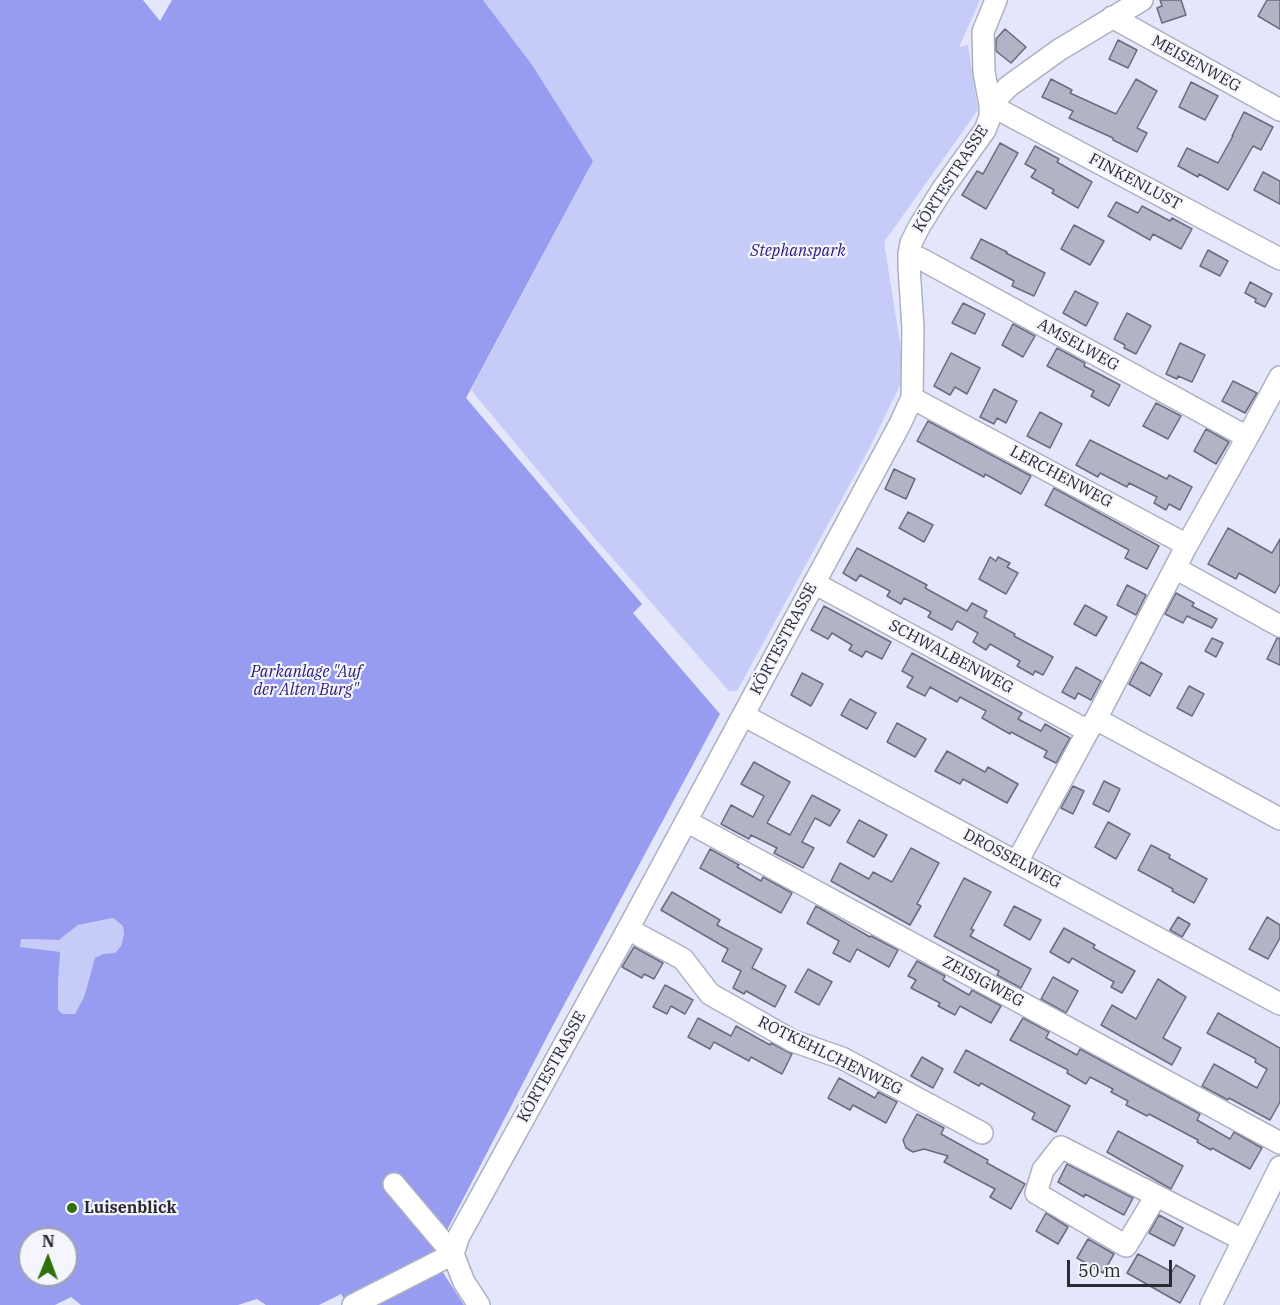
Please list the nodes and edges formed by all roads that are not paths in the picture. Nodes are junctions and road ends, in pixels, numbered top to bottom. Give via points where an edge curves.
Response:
1 (996, 0) edge
2 (1142, 0) edge
3 (1112, 17) junction
4 (990, 105) junction
5 (1280, 111) edge
6 (909, 254) junction
7 (1280, 259) edge
8 (1280, 377) edge
9 (912, 398) junction
10 (1247, 437) junction
11 (1187, 545) junction
12 (1175, 567) junction
13 (814, 583) junction
14 (1280, 626) edge
15 (743, 715) junction
16 (1093, 725) junction
17 (1280, 819) edge
18 (686, 821) junction
19 (1017, 862) junction
20 (628, 929) junction
21 (1280, 1004) edge
22 (982, 1133) dead end
23 (1280, 1143) edge
24 (1280, 1167) edge
25 (394, 1184) dead end
26 (1156, 1196) junction
27 (1243, 1240) junction
28 (453, 1254) junction
29 (353, 1305) edge
30 (479, 1305) edge
31 (1212, 1305) edge

1 - 4 street, KÖRTESTRASSE via 983,32
2 - 3 street
3 - 4 street via 1009,86
3 - 5 street, MEISENWEG
4 - 6 street, KÖRTESTRASSE via 985,130 919,227
4 - 7 street, FINKENLUST
6 - 9 street, KÖRTESTRASSE
6 - 10 street, AMSELWEG
8 - 10 street
9 - 11 street, LERCHENWEG
9 - 13 street, KÖRTESTRASSE
10 - 11 street
11 - 12 street
12 - 14 street
12 - 16 street
13 - 15 street, KÖRTESTRASSE
13 - 16 street, SCHWALBENWEG
15 - 18 street, KÖRTESTRASSE
15 - 19 street, DROSSELWEG
16 - 17 street, SCHWALBENWEG
16 - 19 street
18 - 20 street, KÖRTESTRASSE
18 - 23 street, ZEISIGWEG
19 - 21 street, DROSSELWEG
20 - 22 street, ROTKEHLCHENWEG via 683,959 710,994 794,1041 842,1058
20 - 28 street, KÖRTESTRASSE via 459,1236
24 - 27 street
25 - 28 street
26 - 26 street via 1061,1147 1043,1170 1036,1193 1126,1246
26 - 27 street
27 - 31 street
28 - 29 street
28 - 30 street

